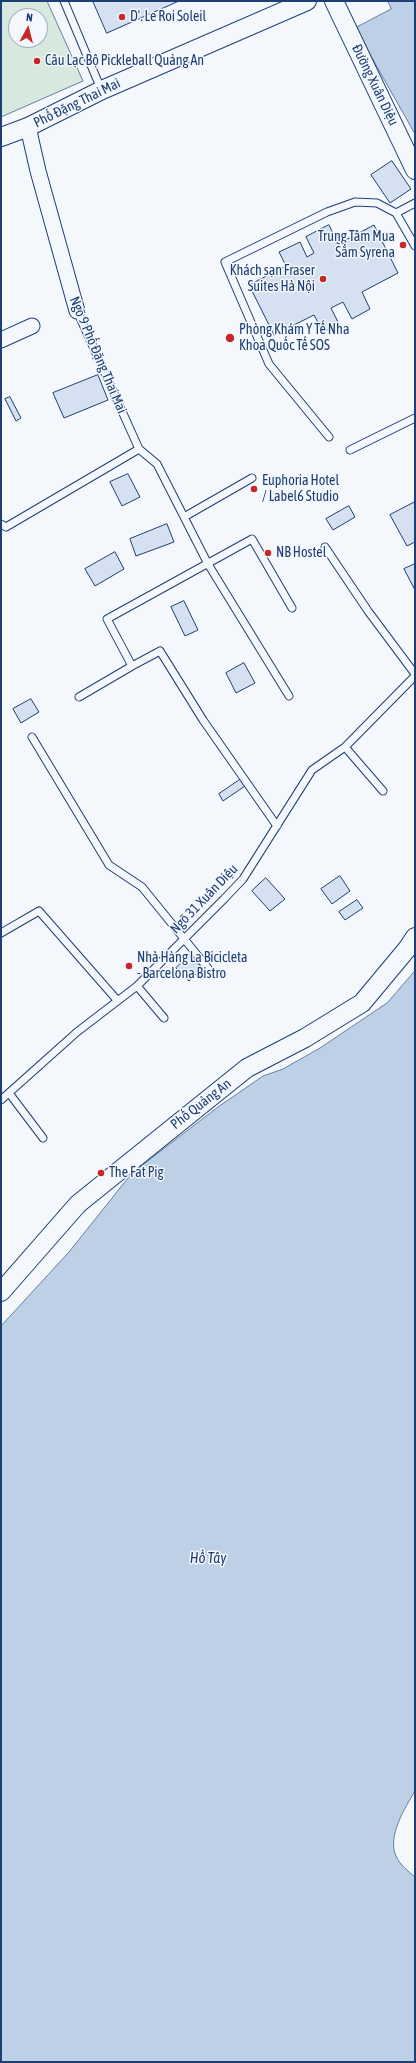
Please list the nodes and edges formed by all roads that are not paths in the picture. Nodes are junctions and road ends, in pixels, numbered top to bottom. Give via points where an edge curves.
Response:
1 (64, 1) edge
2 (307, 1) edge
3 (334, 1) edge
4 (102, 90) junction
5 (28, 127) junction
6 (1, 137) edge
7 (415, 170) edge
8 (415, 203) edge
9 (396, 213) junction
10 (415, 246) edge
11 (77, 311) joint
12 (32, 326) dead end
13 (1, 340) edge
14 (415, 418) edge
15 (329, 437) dead end
16 (139, 449) junction
17 (350, 450) dead end
18 (252, 478) dead end
19 (184, 517) junction
20 (1, 524) edge
21 (325, 547) dead end
22 (208, 564) junction
23 (292, 608) dead end
24 (132, 666) junction
25 (415, 675) edge
26 (289, 696) dead end
27 (79, 697) dead end
28 (32, 737) dead end
29 (345, 747) junction
30 (383, 791) dead end
31 (277, 826) junction
32 (1, 933) edge
33 (415, 937) edge
34 (184, 938) junction
35 (211, 972) dead end
36 (137, 986) junction
37 (117, 1000) junction
38 (164, 1018) dead end
39 (9, 1093) junction
40 (1, 1100) edge
41 (43, 1138) dead end
42 (1, 1292) edge

1 - 4 lane
2 - 4 street, Phố Đặng Thai Mai
3 - 7 street, Đường Xuân Diệu
4 - 5 street, Phố Đặng Thai Mai
5 - 6 street, Phố Đặng Thai Mai
5 - 11 street, Ngõ 9 Phố Đặng Thai Mai
8 - 9 lane
9 - 10 lane
9 - 15 lane via 377,203 355,202 320,215 225,262 269,364
11 - 16 lane, Ngõ 9 Phố Đặng Thai Mai
12 - 13 street
14 - 17 lane
16 - 19 lane, Ngõ 9 Phố Đặng Thai Mai via 157,464
16 - 20 lane via 6,527
18 - 19 lane
19 - 22 lane, Ngõ 9 Phố Đặng Thai Mai
21 - 25 lane
22 - 23 lane via 252,539
22 - 24 lane via 107,619
22 - 26 lane, Ngõ 9 Phố Đặng Thai Mai
24 - 27 lane
24 - 31 lane via 160,651 203,720
25 - 29 lane, Ngõ 31 Xuân Diệu
28 - 34 lane via 109,866 142,887
29 - 30 lane
29 - 31 lane, Ngõ 31 Xuân Diệu via 312,770
31 - 34 lane, Ngõ 31 Xuân Diệu via 243,880
32 - 37 lane via 39,911
33 - 42 street, Phố Quảng An via 362,1003 305,1038 248,1068 78,1204
34 - 35 lane
34 - 36 lane, Ngõ 31 Xuân Diệu
36 - 37 lane, Ngõ 31 Xuân Diệu
36 - 38 lane
37 - 39 lane, Ngõ 31 Xuân Diệu
39 - 40 lane, Ngõ 31 Xuân Diệu
39 - 41 lane

